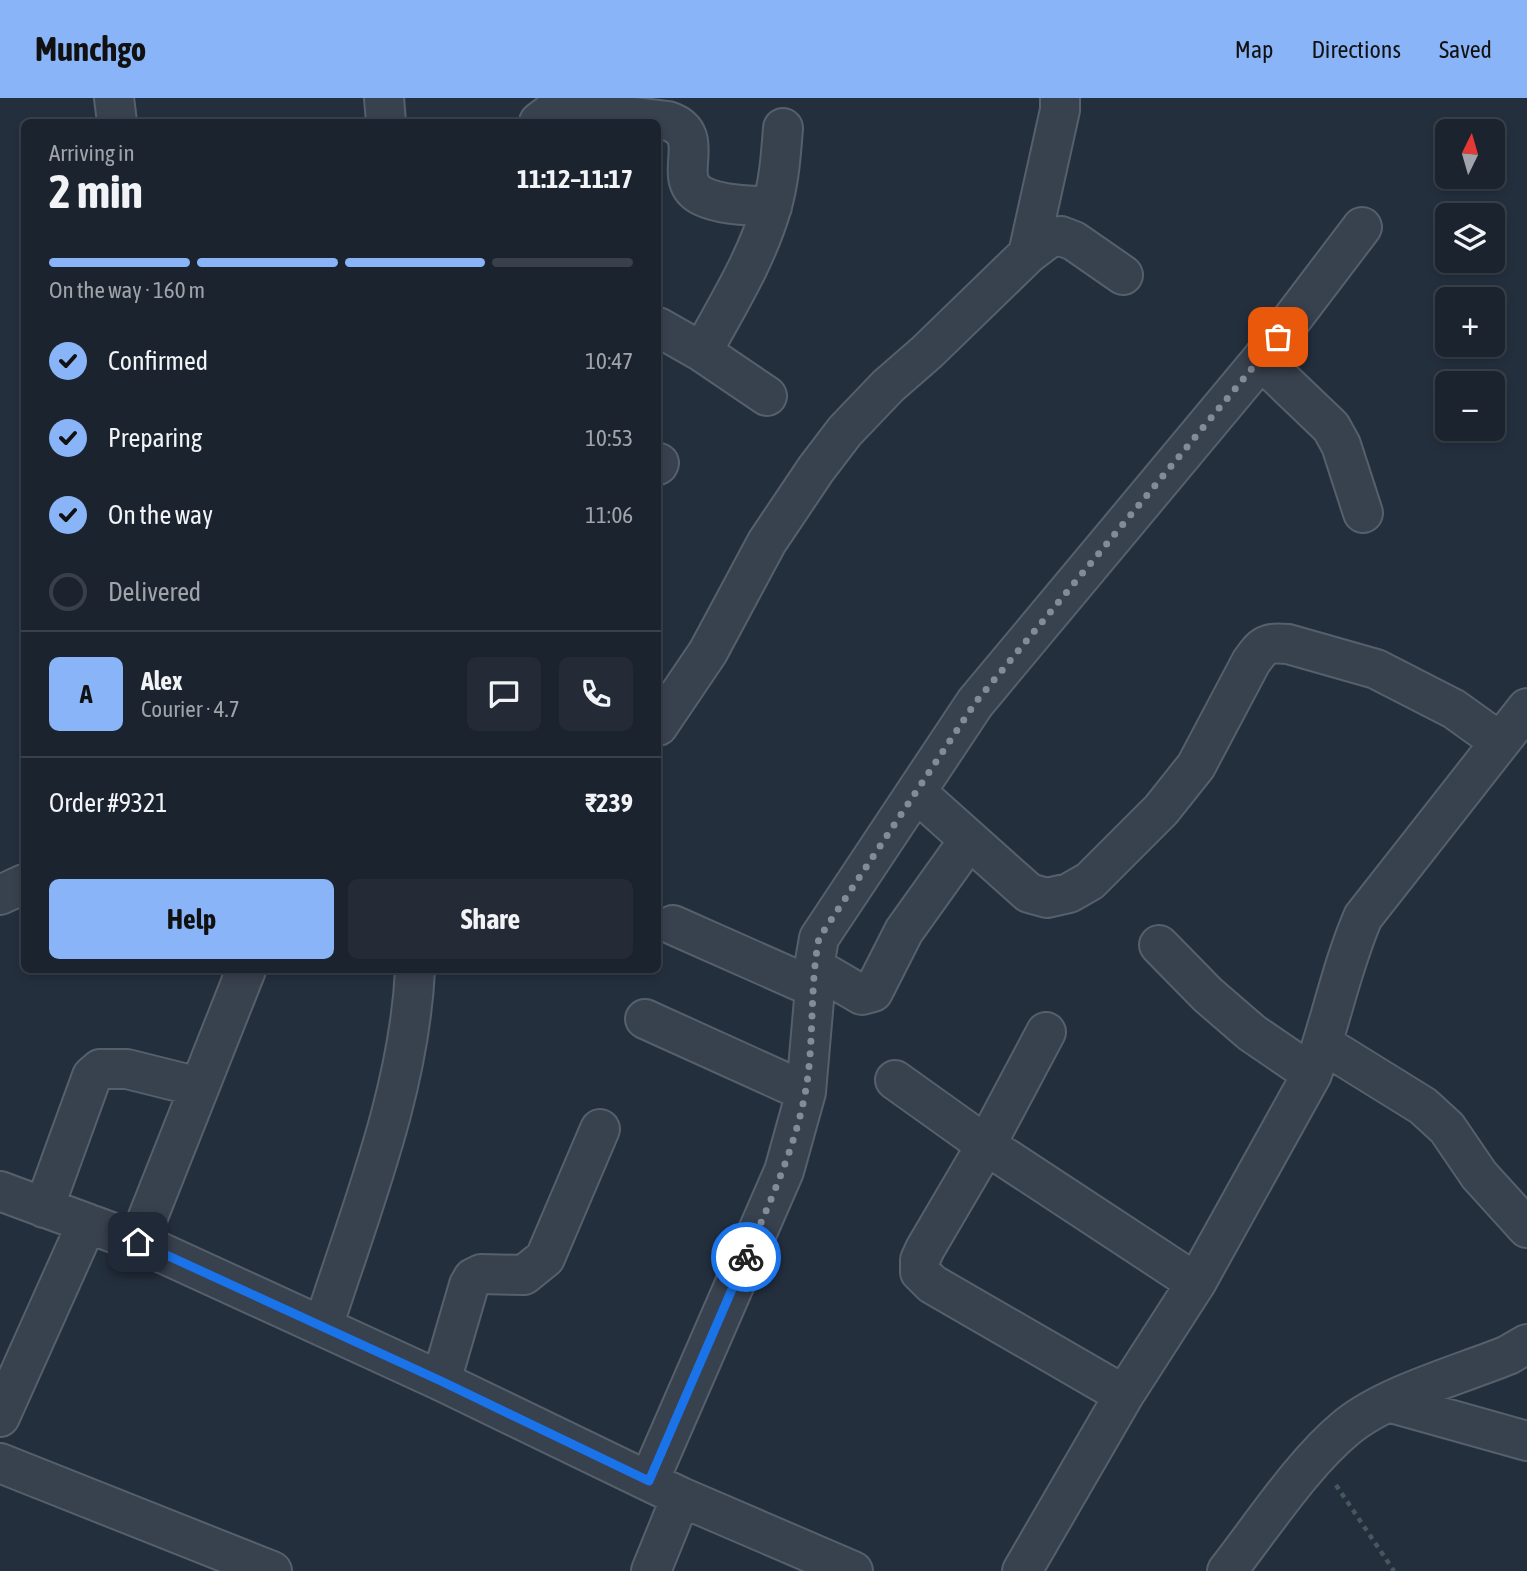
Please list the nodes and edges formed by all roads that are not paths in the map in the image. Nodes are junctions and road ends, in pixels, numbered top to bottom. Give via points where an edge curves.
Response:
1 (114, 98) edge
2 (384, 98) edge
3 (1060, 98) edge
4 (117, 119) edge
5 (386, 119) edge
6 (543, 119) edge
7 (651, 119) edge
8 (661, 120) edge
9 (783, 128) dead end
10 (772, 207) junction
11 (1362, 227) dead end
12 (1028, 254) junction
13 (1123, 275) dead end
14 (661, 329) edge
15 (702, 352) junction
16 (1261, 360) junction
17 (767, 396) dead end
18 (1363, 513) dead end
19 (1527, 708) edge
20 (661, 722) edge
21 (1500, 742) junction
22 (916, 792) junction
23 (969, 840) junction
24 (21, 885) edge
25 (0, 895) edge
26 (673, 925) dead end
27 (1159, 945) dead end
28 (245, 973) edge
29 (415, 973) edge
30 (814, 977) junction
31 (645, 1019) dead end
32 (1046, 1031) dead end
33 (1317, 1059) junction
34 (895, 1080) dead end
35 (200, 1087) junction
36 (806, 1093) junction
37 (600, 1129) dead end
38 (986, 1145) junction
39 (0, 1191) edge
40 (44, 1208) junction
41 (87, 1223) junction
42 (1527, 1228) edge
43 (138, 1242) junction
44 (1196, 1283) junction
45 (323, 1327) junction
46 (1527, 1344) edge
47 (441, 1381) junction
48 (1124, 1395) junction
49 (1388, 1402) junction
50 (0, 1417) edge
51 (1527, 1441) edge
52 (0, 1463) edge
53 (665, 1489) junction
54 (272, 1571) edge
55 (652, 1571) edge
56 (853, 1571) edge
57 (1022, 1571) edge
58 (1227, 1571) edge

1 - 4 street
2 - 5 street
3 - 12 street
6 - 7 street via 565,109
8 - 10 street via 685,131 689,141 687,178 699,195
9 - 10 street
10 - 15 street via 758,248
11 - 16 street
12 - 13 street via 1049,238 1061,236
12 - 20 street via 845,431 767,542 708,652
14 - 15 street
15 - 17 street
16 - 18 street via 1331,427
16 - 22 street via 975,703
19 - 21 street
21 - 23 street via 1454,709 1376,669 1273,642 1262,646 1251,662 1196,766 1161,810 1090,881 1047,898 1030,893
21 - 33 street via 1363,917 1348,951
22 - 23 street
22 - 30 street via 819,938
23 - 30 street via 904,931 873,992 862,995
24 - 25 street
26 - 30 street
27 - 33 street via 1252,1033
28 - 35 street
29 - 45 street via 401,1074
30 - 36 street
31 - 36 street
32 - 38 street
33 - 42 street via 1423,1106
33 - 44 street
34 - 38 street
35 - 40 street via 127,1069 100,1069 92,1076
35 - 43 street
36 - 53 street via 784,1171
37 - 47 street via 545,1258 524,1275 473,1278
38 - 44 street
38 - 48 street via 925,1249 920,1272 932,1284
39 - 40 street
40 - 41 street
41 - 43 street
41 - 50 street
43 - 45 street
44 - 48 street
45 - 47 street
46 - 49 street
47 - 53 street
48 - 57 street
49 - 51 street
49 - 58 street via 1348,1426 1316,1456
52 - 54 street
53 - 55 street
53 - 56 street

